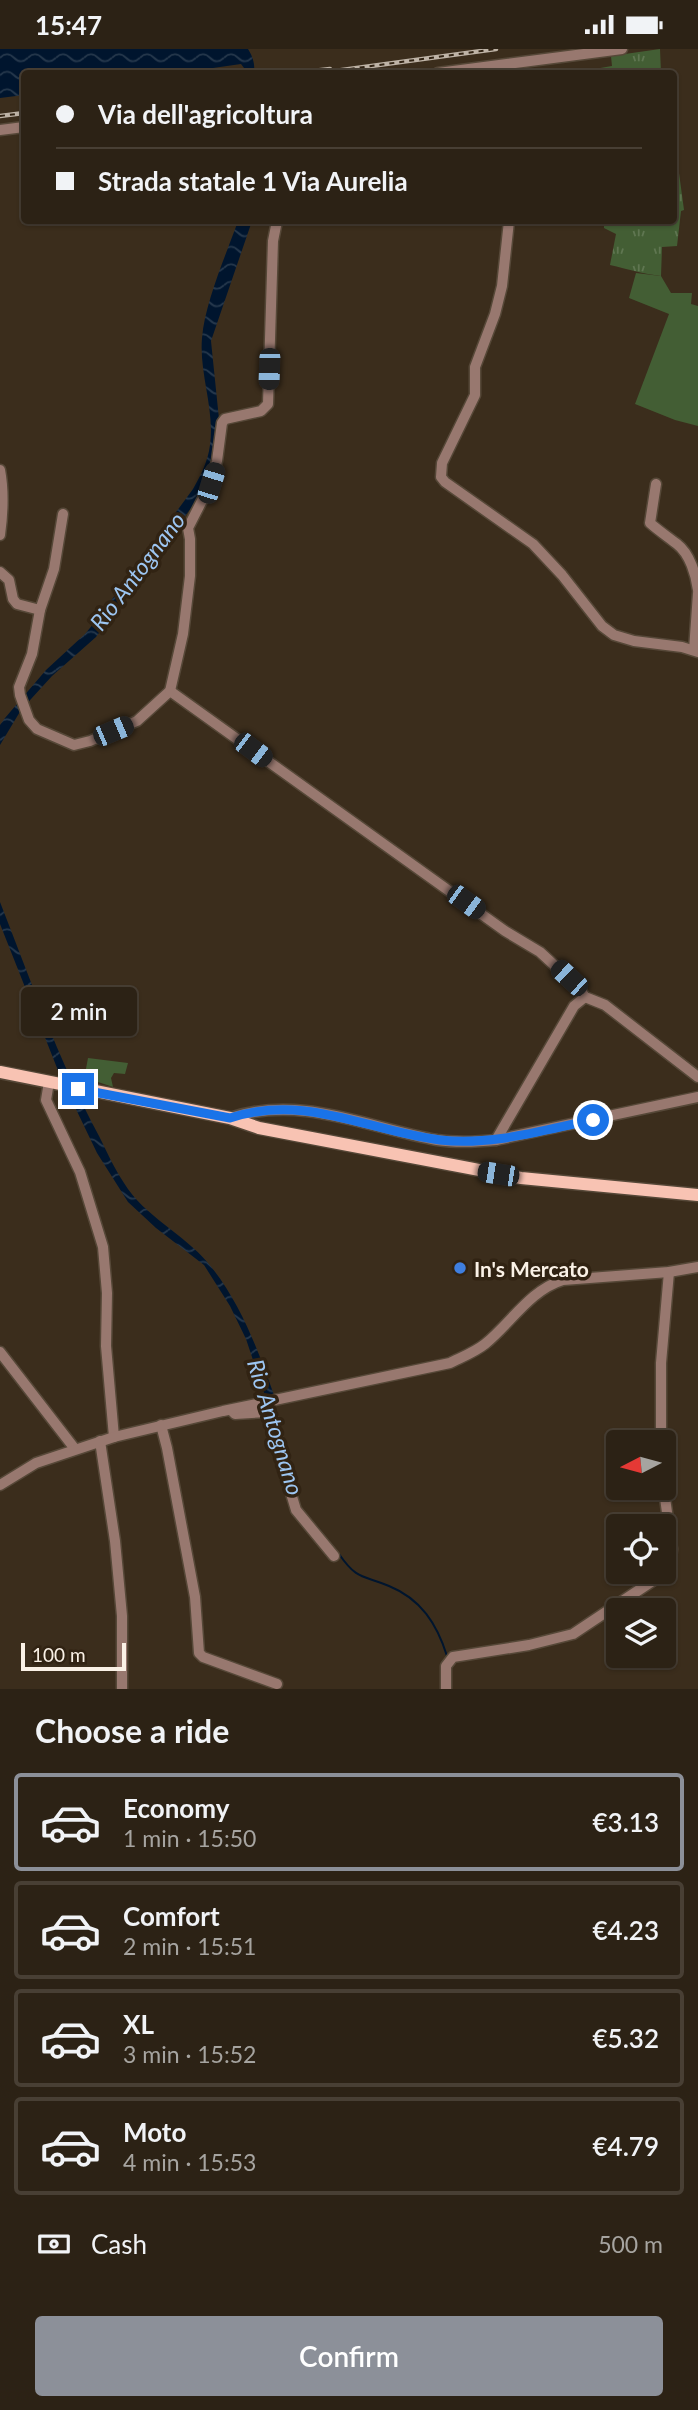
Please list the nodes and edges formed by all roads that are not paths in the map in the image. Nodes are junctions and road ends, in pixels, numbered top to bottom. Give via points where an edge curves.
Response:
1 (622, 49) edge
2 (505, 69) edge
3 (21, 127) edge
4 (0, 130) edge
5 (276, 224) edge
6 (509, 224) edge
7 (0, 470) edge
8 (656, 484) dead end
9 (63, 514) dead end
10 (0, 535) edge
11 (0, 572) edge
12 (698, 591) edge
13 (40, 610) junction
14 (696, 651) edge
15 (170, 691) junction
16 (585, 997) junction
17 (0, 1072) edge
18 (698, 1077) edge
19 (51, 1083) junction
20 (698, 1097) edge
21 (230, 1118) junction
22 (496, 1140) junction
23 (698, 1195) edge
24 (698, 1267) edge
25 (669, 1272) junction
26 (0, 1352) edge
27 (230, 1410) junction
28 (161, 1425) junction
29 (661, 1430) edge
30 (114, 1437) junction
31 (100, 1441) junction
32 (75, 1449) junction
33 (0, 1485) edge
34 (665, 1500) edge
35 (334, 1556) dead end
36 (277, 1684) dead end
37 (122, 1689) edge
38 (446, 1689) edge

1 - 2 street
3 - 4 street
5 - 15 street via 268,404 261,411 222,423 211,483 188,528 190,576
6 - 14 street via 502,286 476,360 475,395 442,463 440,477 533,544 614,635
7 - 10 street
8 - 12 street via 650,523 677,544 694,569
9 - 13 street via 54,569
11 - 13 street via 9,580 17,604
12 - 14 street
13 - 15 street via 32,655 19,687 37,729 74,745 90,741 137,721
15 - 16 street via 540,953
16 - 18 street via 605,1005
16 - 22 street via 573,1006
17 - 19 main road
19 - 21 main road
19 - 30 street via 46,1100 80,1173 103,1247
20 - 22 street
21 - 22 street via 277,1110 328,1113 438,1140
21 - 23 main road via 259,1128 474,1170
24 - 25 street
25 - 27 street via 551,1284 485,1345 450,1363
25 - 29 street
26 - 32 street
27 - 28 street
27 - 35 street via 235,1414 266,1412 273,1419 296,1510
28 - 30 street
28 - 36 street via 194,1586 199,1653
30 - 31 street
31 - 32 street
31 - 37 street via 122,1616
32 - 33 street via 36,1463
34 - 38 street via 672,1549 663,1574 573,1635 453,1657 446,1665

